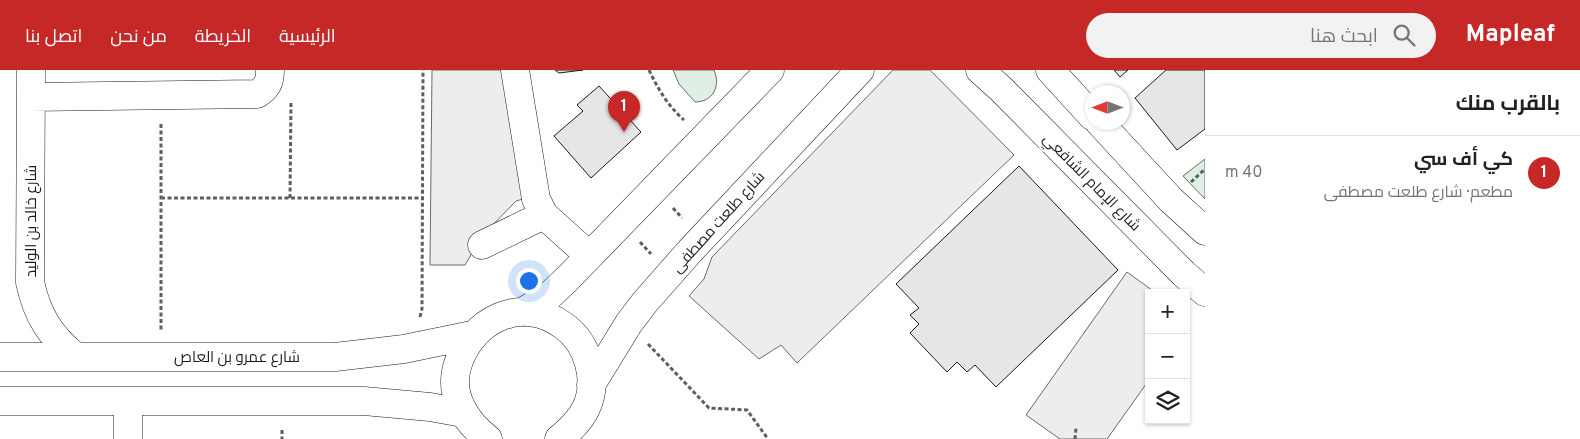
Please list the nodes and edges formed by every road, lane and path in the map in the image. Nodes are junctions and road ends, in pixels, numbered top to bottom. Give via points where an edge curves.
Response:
1 (31, 70) edge
2 (270, 70) edge
3 (423, 70) edge
4 (515, 70) edge
5 (649, 70) edge
6 (770, 70) edge
7 (860, 70) edge
8 (980, 70) edge
9 (1050, 70) edge
10 (161, 96) junction
11 (31, 97) junction
12 (291, 100) dead end
13 (1085, 108) edge
14 (689, 124) dead end
15 (1106, 130) edge
16 (655, 188) junction
17 (161, 198) junction
18 (290, 198) junction
19 (423, 198) junction
20 (544, 215) junction
21 (621, 222) junction
22 (1205, 231) edge
23 (701, 239) junction
24 (482, 245) dead end
25 (586, 259) junction
26 (670, 274) junction
27 (1205, 292) edge
28 (522, 312) junction
29 (629, 323) junction
30 (472, 335) junction
31 (404, 349) junction
32 (0, 357) edge
33 (76, 357) junction
34 (161, 357) junction
35 (591, 385) junction
36 (0, 401) edge
37 (128, 401) junction
38 (463, 412) junction
39 (1076, 428) dead end
40 (568, 435) edge
41 (128, 439) edge
42 (488, 439) edge
43 (768, 439) edge
44 (1075, 439) edge

1 - 11 street, شارع خالد بن الوليد
2 - 10 street via 270,79 257,94
3 - 19 path
4 - 20 street via 536,199
5 - 14 path via 658,90
6 - 16 street
7 - 23 street, شارع طلعت مصطفى
8 - 27 street, شارع الإمام الشافعي
9 - 13 street
10 - 11 street
10 - 17 path
11 - 33 street, شارع خالد بن الوليد via 30,282 44,324 58,343
12 - 18 path
15 - 22 street
16 - 21 street
16 - 23 path
17 - 18 path
17 - 34 path
18 - 19 path
19 - 31 path via 422,309 415,332
20 - 24 street
20 - 25 street via 584,251
21 - 25 street
21 - 26 path
23 - 26 street, شارع طلعت مصطفى
25 - 28 street via 547,298
26 - 29 street, شارع طلعت مصطفى
28 - 30 street via 486,323
28 - 35 street via 545,315 565,326 580,342 589,363
29 - 35 street, شارع طلعت مصطفى
29 - 43 path via 709,408 747,410
30 - 31 street, شارع عمرو بن العاص
30 - 38 street via 455,372 456,393
31 - 34 street, شارع عمرو بن العاص via 335,357
32 - 33 street, شارع عمرو بن العاص
33 - 34 street, شارع عمرو بن العاص
35 - 40 street via 586,407
36 - 37 street
37 - 38 street via 364,401
37 - 41 street
38 - 42 street via 474,428
39 - 44 path

